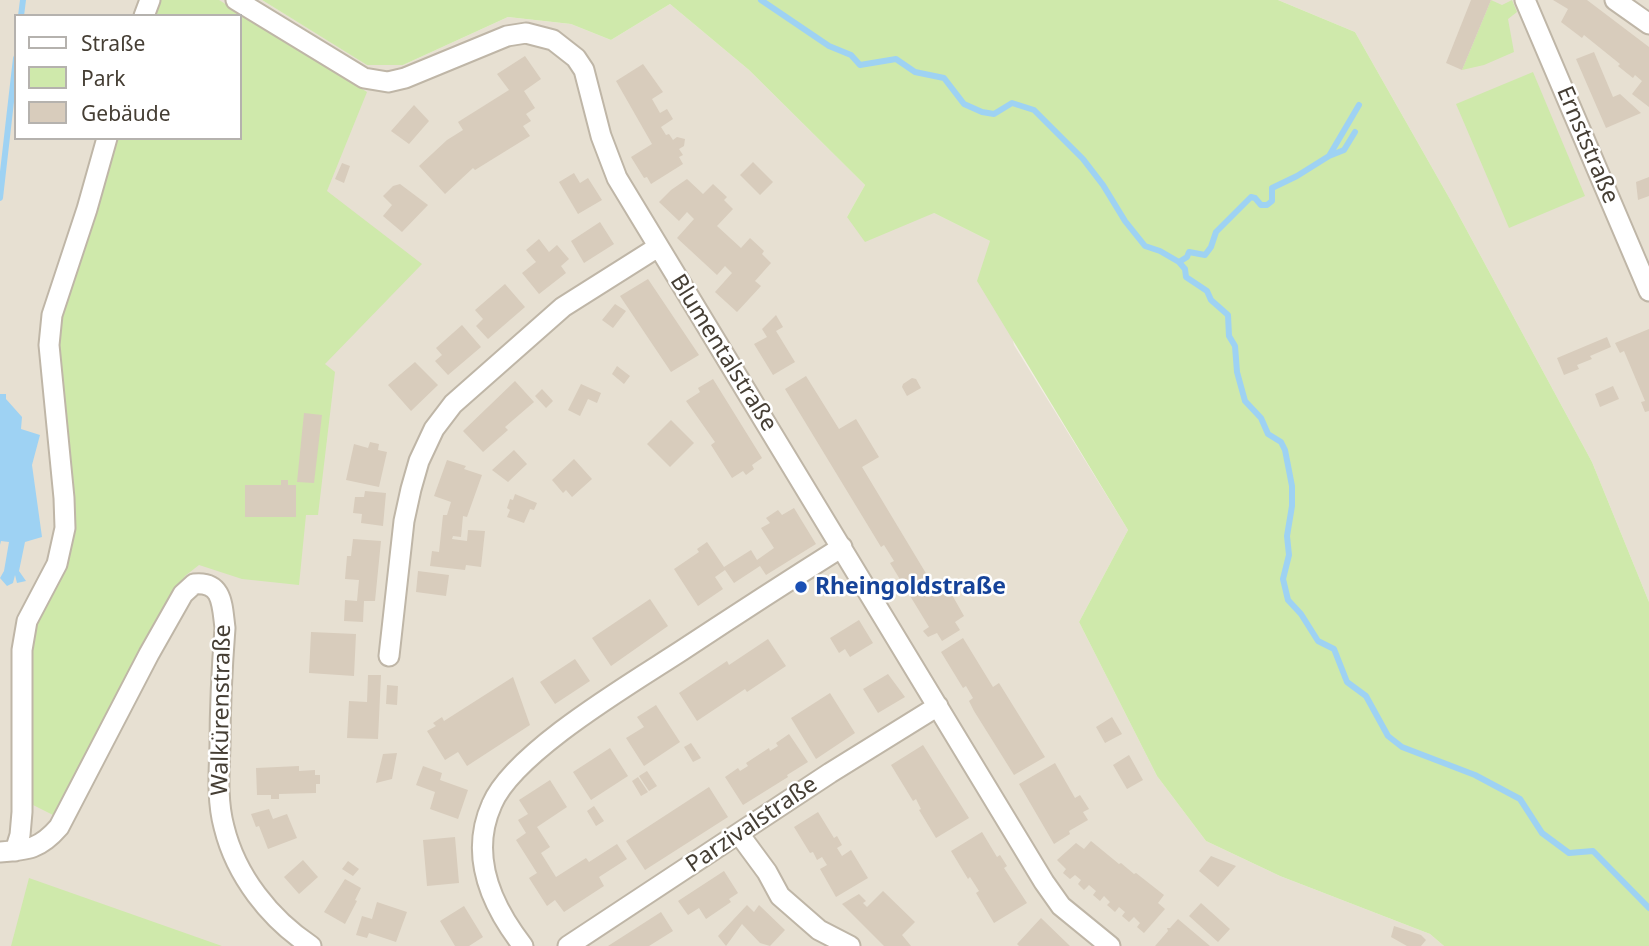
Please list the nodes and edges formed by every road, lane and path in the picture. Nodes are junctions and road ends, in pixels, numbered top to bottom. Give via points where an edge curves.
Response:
1 (236, 0) edge
2 (1525, 0) edge
3 (1615, 0) edge
4 (1649, 24) edge
5 (106, 140) edge
6 (658, 247) junction
7 (1649, 290) edge
8 (842, 547) junction
9 (389, 656) dead end
10 (938, 706) junction
11 (739, 834) junction
12 (7, 851) edge
13 (311, 946) edge
14 (523, 946) edge
15 (568, 946) edge
16 (850, 946) edge
17 (1110, 946) edge

1 - 6 street, Blumentalstraße via 364,78 388,82 507,36 526,33 554,40 584,70 617,178
2 - 7 street, Ernststraße
3 - 4 street
5 - 12 street via 52,314 49,345 65,528 57,564 27,621 22,650 22,812 20,835
6 - 8 street, Blumentalstraße
6 - 9 street via 563,307 453,404 434,429 419,461 404,521
8 - 10 street, Blumentalstraße
8 - 14 street via 604,701 529,758 502,786 485,822 483,863 497,909
10 - 11 street, Parzivalstraße
10 - 17 street, Blumentalstraße via 1061,906
11 - 15 street, Parzivalstraße
11 - 16 street via 780,896 819,930
12 - 13 street, Walkürenstraße via 29,850 48,840 59,827 183,594 194,584 205,583 217,591 223,603 225,628 218,791 223,826 234,857 265,906

